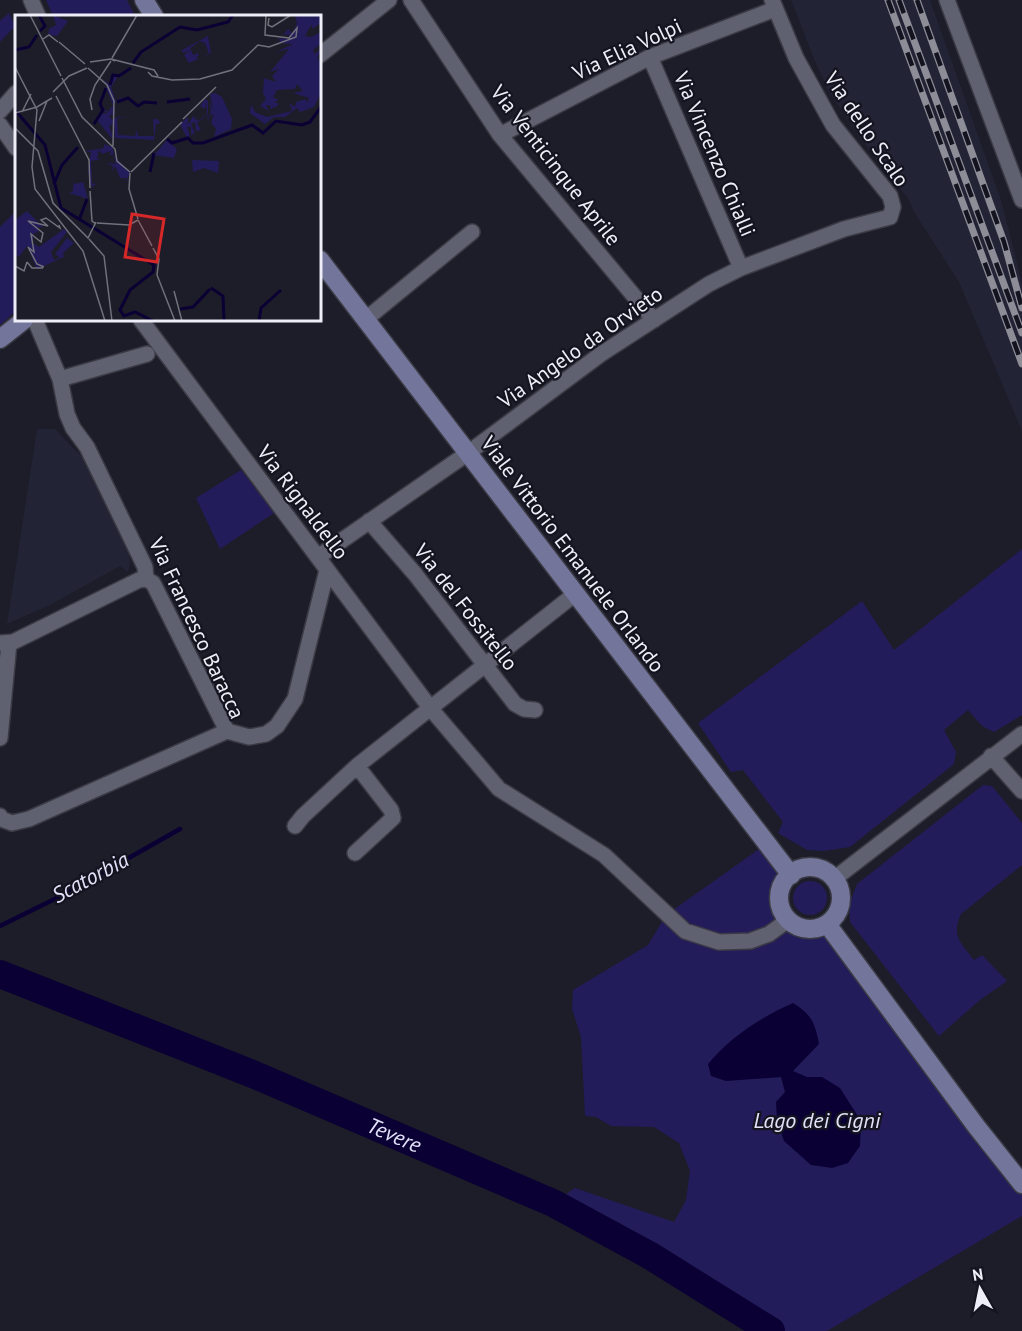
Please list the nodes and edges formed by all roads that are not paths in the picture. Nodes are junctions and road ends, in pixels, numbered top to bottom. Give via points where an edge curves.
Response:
1 (31, 0) edge
2 (144, 0) edge
3 (389, 0) edge
4 (411, 0) edge
5 (947, 0) edge
6 (774, 5) edge
7 (38, 15) edge
8 (153, 15) edge
9 (321, 53) edge
10 (650, 57) junction
11 (15, 94) edge
12 (0, 111) edge
13 (0, 125) edge
14 (500, 135) junction
15 (15, 147) edge
16 (1018, 175) edge
17 (1022, 201) edge
18 (890, 217) joint
19 (472, 232) dead end
20 (321, 261) edge
21 (741, 268) junction
22 (366, 318) junction
23 (654, 320) junction
24 (23, 321) edge
25 (35, 321) edge
26 (142, 321) edge
27 (0, 339) edge
28 (147, 354) dead end
29 (60, 379) junction
30 (468, 453) junction
31 (369, 521) junction
32 (318, 557) junction
33 (327, 570) junction
34 (146, 579) junction
35 (575, 594) junction
36 (4, 643) edge
37 (486, 664) junction
38 (431, 709) junction
39 (535, 710) dead end
40 (227, 731) junction
41 (1022, 734) edge
42 (0, 738) edge
43 (991, 756) junction
44 (357, 766) junction
45 (1022, 791) edge
46 (0, 816) edge
47 (295, 826) dead end
48 (355, 853) dead end
49 (790, 875) junction
50 (834, 879) junction
51 (788, 920) junction
52 (827, 924) junction
53 (1022, 1184) edge

1 - 7 street
2 - 8 main road
3 - 9 street
4 - 14 street, Via Venticinque Aprile
5 - 16 street
6 - 10 street, Via Elia Volpi
6 - 18 street, Via dello Scalo via 796,58 833,125 890,196
10 - 14 street, Via Elia Volpi
10 - 21 street, Via Vincenzo Chialli
11 - 12 street
13 - 15 street
14 - 23 street, Via Venticinque Aprile
16 - 17 street
18 - 21 street, Via Angelo da Orvieto via 844,229
19 - 22 street
20 - 22 main road, Viale Vittorio Emanuele Orlando
21 - 23 street, Via Angelo da Orvieto
22 - 30 main road, Viale Vittorio Emanuele Orlando
23 - 30 street, Via Angelo da Orvieto
24 - 27 main road
25 - 29 street, Via Francesco Baracca
26 - 32 street, Via Rignaldello
28 - 29 street
29 - 34 street, Via Francesco Baracca via 73,428 87,447 145,567
30 - 31 street, Via Angelo da Orvieto
30 - 35 main road, Viale Vittorio Emanuele Orlando
31 - 32 street, Via Angelo da Orvieto
31 - 37 street, Via del Fossitello
32 - 33 street, Via Rignaldello
33 - 38 street, Via Rignaldello
33 - 40 street via 295,699 277,726 266,734 249,737
34 - 36 street
34 - 40 street, Via Francesco Baracca via 153,584
35 - 37 street
35 - 49 main road, Viale Vittorio Emanuele Orlando
36 - 42 street
37 - 38 street
37 - 39 street, Via del Fossitello via 515,704
38 - 44 street
38 - 51 street, Via Rignaldello via 499,789 604,855 685,931 719,942 750,941 769,934
40 - 46 street, Via Francesco Baracca via 29,819 12,823
41 - 43 street
43 - 45 street
43 - 50 street
44 - 47 street
44 - 48 street via 393,818
49 - 50 main road via 811,868
49 - 51 main road via 780,899
50 - 52 main road via 841,902
51 - 52 main road via 805,929
52 - 53 main road

